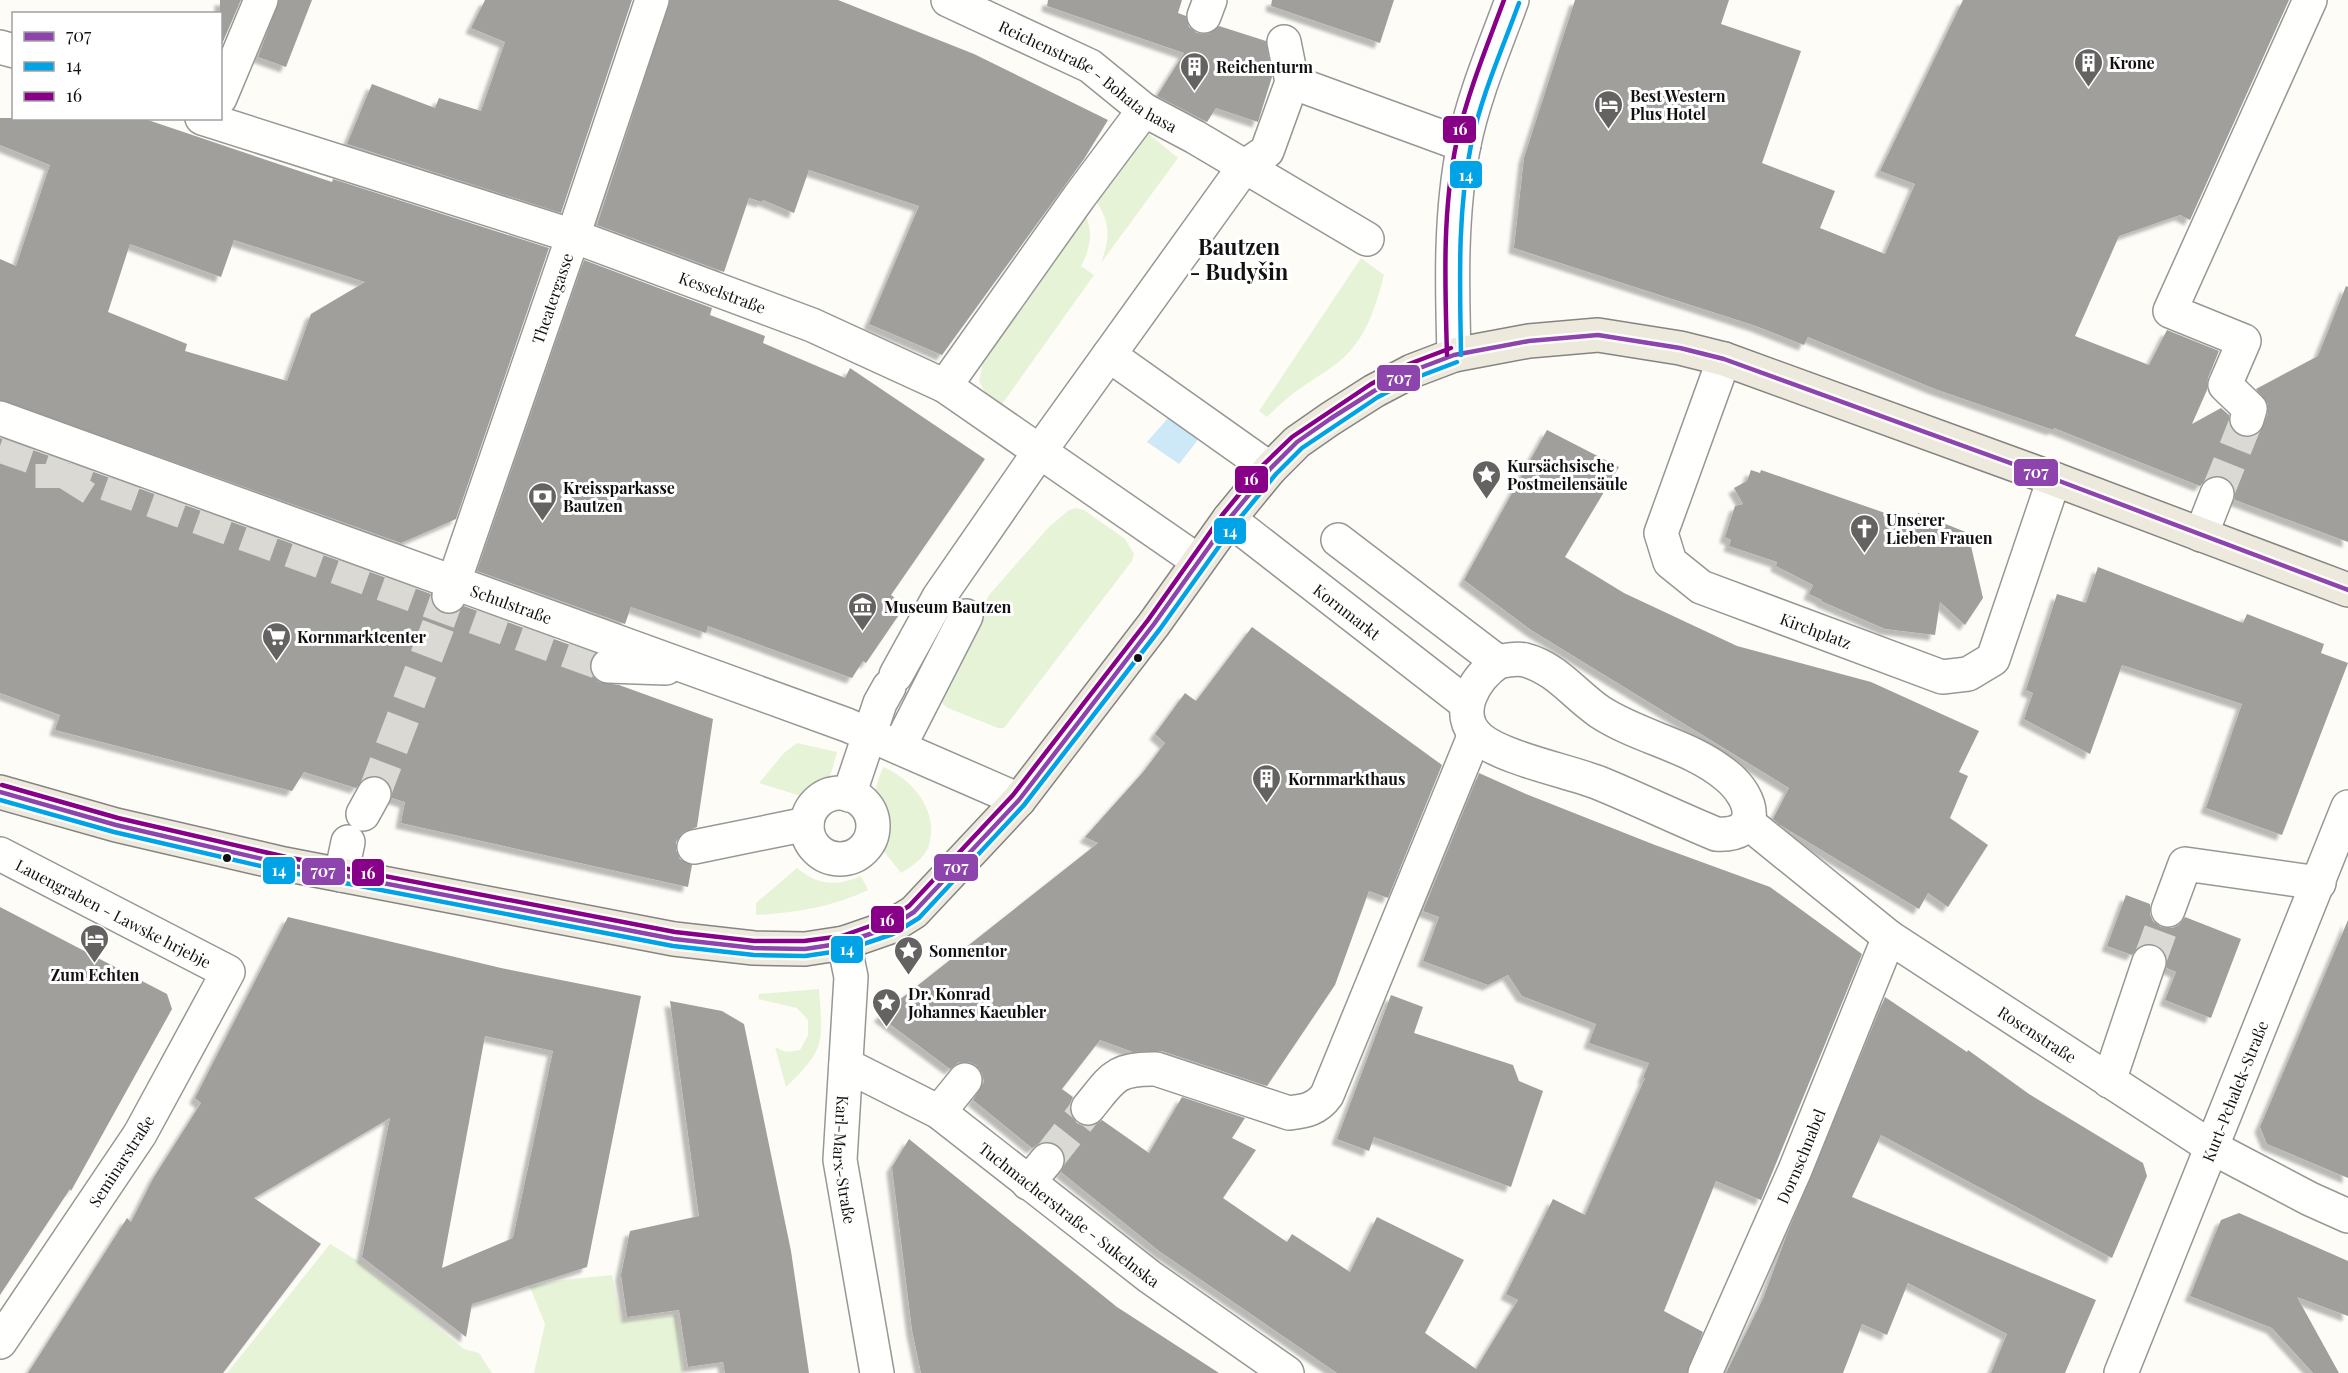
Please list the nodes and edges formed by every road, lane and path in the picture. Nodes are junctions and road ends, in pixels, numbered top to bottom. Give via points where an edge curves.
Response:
1 (261, 0) edge
2 (652, 0) edge
3 (948, 0) edge
4 (1512, 0) edge
5 (2310, 0) edge
6 (1284, 42) dead end
7 (1292, 82) junction
8 (222, 89) edge
9 (1144, 110) junction
10 (222, 118) edge
11 (1464, 145) junction
12 (1244, 167) junction
13 (573, 237) junction
14 (1367, 239) dead end
15 (1109, 355) junction
16 (1454, 355) junction
17 (1724, 359) junction
18 (945, 386) junction
19 (0, 418) edge
20 (2247, 419) dead end
21 (1040, 452) junction
22 (1269, 470) junction
23 (2054, 479) junction
24 (2217, 494) tunnel mouth
25 (1229, 519) junction
26 (2201, 535) junction
27 (1338, 540) dead end
28 (1198, 561) junction
29 (2348, 590) edge
30 (446, 604) junction
31 (966, 616) dead end
32 (1498, 662) junction
33 (608, 666) tunnel mouth
34 (694, 668) junction
35 (1471, 719) junction
36 (868, 734) junction
37 (899, 747) junction
38 (0, 792) edge
39 (849, 795) junction
40 (1019, 800) junction
41 (2348, 807) edge
42 (362, 817) tunnel mouth
43 (1747, 822) junction
44 (807, 824) junction
45 (694, 847) dead end
46 (0, 854) edge
47 (341, 875) junction
48 (2319, 883) junction
49 (2168, 910) tunnel mouth
50 (1889, 937) junction
51 (844, 943) junction
52 (2149, 963) tunnel mouth
53 (228, 972) joint
54 (846, 1065) junction
55 (965, 1080) dead end
56 (2109, 1081) junction
57 (1088, 1108) tunnel mouth
58 (939, 1112) junction
59 (2212, 1148) junction
60 (2348, 1216) edge
61 (0, 1342) edge
62 (877, 1373) edge
63 (1287, 1373) edge
64 (1705, 1373) edge
65 (2121, 1373) edge

1 - 8 street
2 - 13 street, Theatergasse
3 - 9 street, Reichenstraße - Bohata hasa via 1090,66
4 - 11 street
5 - 20 street via 2170,311 2244,341 2225,385 2250,410
6 - 7 street
7 - 11 street
7 - 12 street via 1267,151
9 - 12 street, Reichenstraße - Bohata hasa
9 - 18 street
10 - 13 street, Kesselstraße
11 - 16 street via 1454,212
12 - 14 street, Reichenstraße - Bohata hasa
12 - 15 street
13 - 18 street, Kesselstraße via 812,325
13 - 30 street, Theatergasse
15 - 21 street
15 - 22 street
16 - 17 main road via 1529,341 1598,335
16 - 22 main road via 1374,391 1297,442
17 - 23 main road
17 - 23 street, Kirchplatz via 1661,533 1670,562 1701,587 1942,677 1968,674 1993,659
18 - 21 street, Kesselstraße
19 - 30 street, Schulstraße
21 - 28 street, Kesselstraße
21 - 36 street via 939,597 880,703
22 - 25 main road
23 - 26 main road
24 - 26 street
25 - 28 main road
25 - 35 street, Kornmarkt
26 - 29 main road
27 - 32 street
28 - 40 main road
30 - 34 street, Schulstraße
31 - 37 street
32 - 35 street via 1478,681
32 - 43 street via 1525,660 1549,670 1615,721 1703,760 1727,776 1744,795 1749,805
33 - 34 street
34 - 36 street, Schulstraße
35 - 43 street, Kornmarkt via 1480,739 1500,749 1598,783 1716,834 1732,835 1744,829
35 - 57 street via 1320,1106 1289,1113 1156,1070 1133,1068 1115,1075
36 - 37 street, Schulstraße
36 - 39 street
37 - 40 street, Schulstraße
38 - 47 main road via 116,825
39 - 44 street via 840,793 820,799 808,814
39 - 44 street via 868,808 872,818 870,841 863,850 843,860 821,854 808,836
40 - 51 main road via 914,912 890,927
41 - 48 street, Kurt-Pchalek-Straße
42 - 47 street
43 - 50 street, Rosenstraße
44 - 45 street
46 - 53 street, Lauengraben - Lawske hrjebje
47 - 51 main road via 674,939 764,949 805,949
48 - 49 street via 2185,864
48 - 59 street, Kurt-Pchalek-Straße
50 - 56 street, Rosenstraße
50 - 64 street, Dornschnabel via 1795,1170
51 - 54 street, Karl-Marx-Straße via 851,977
52 - 56 street
53 - 61 street, Seminarstraße via 140,1134
54 - 58 street, Tuchmacherstraße - Sukelnska
54 - 62 street, Karl-Marx-Straße via 840,1160
55 - 58 street
56 - 59 street, Rosenstraße
58 - 63 street, Tuchmacherstraße - Sukelnska via 1038,1172 1150,1277
59 - 60 street, Rosenstraße
59 - 65 street, Kurt-Pchalek-Straße

